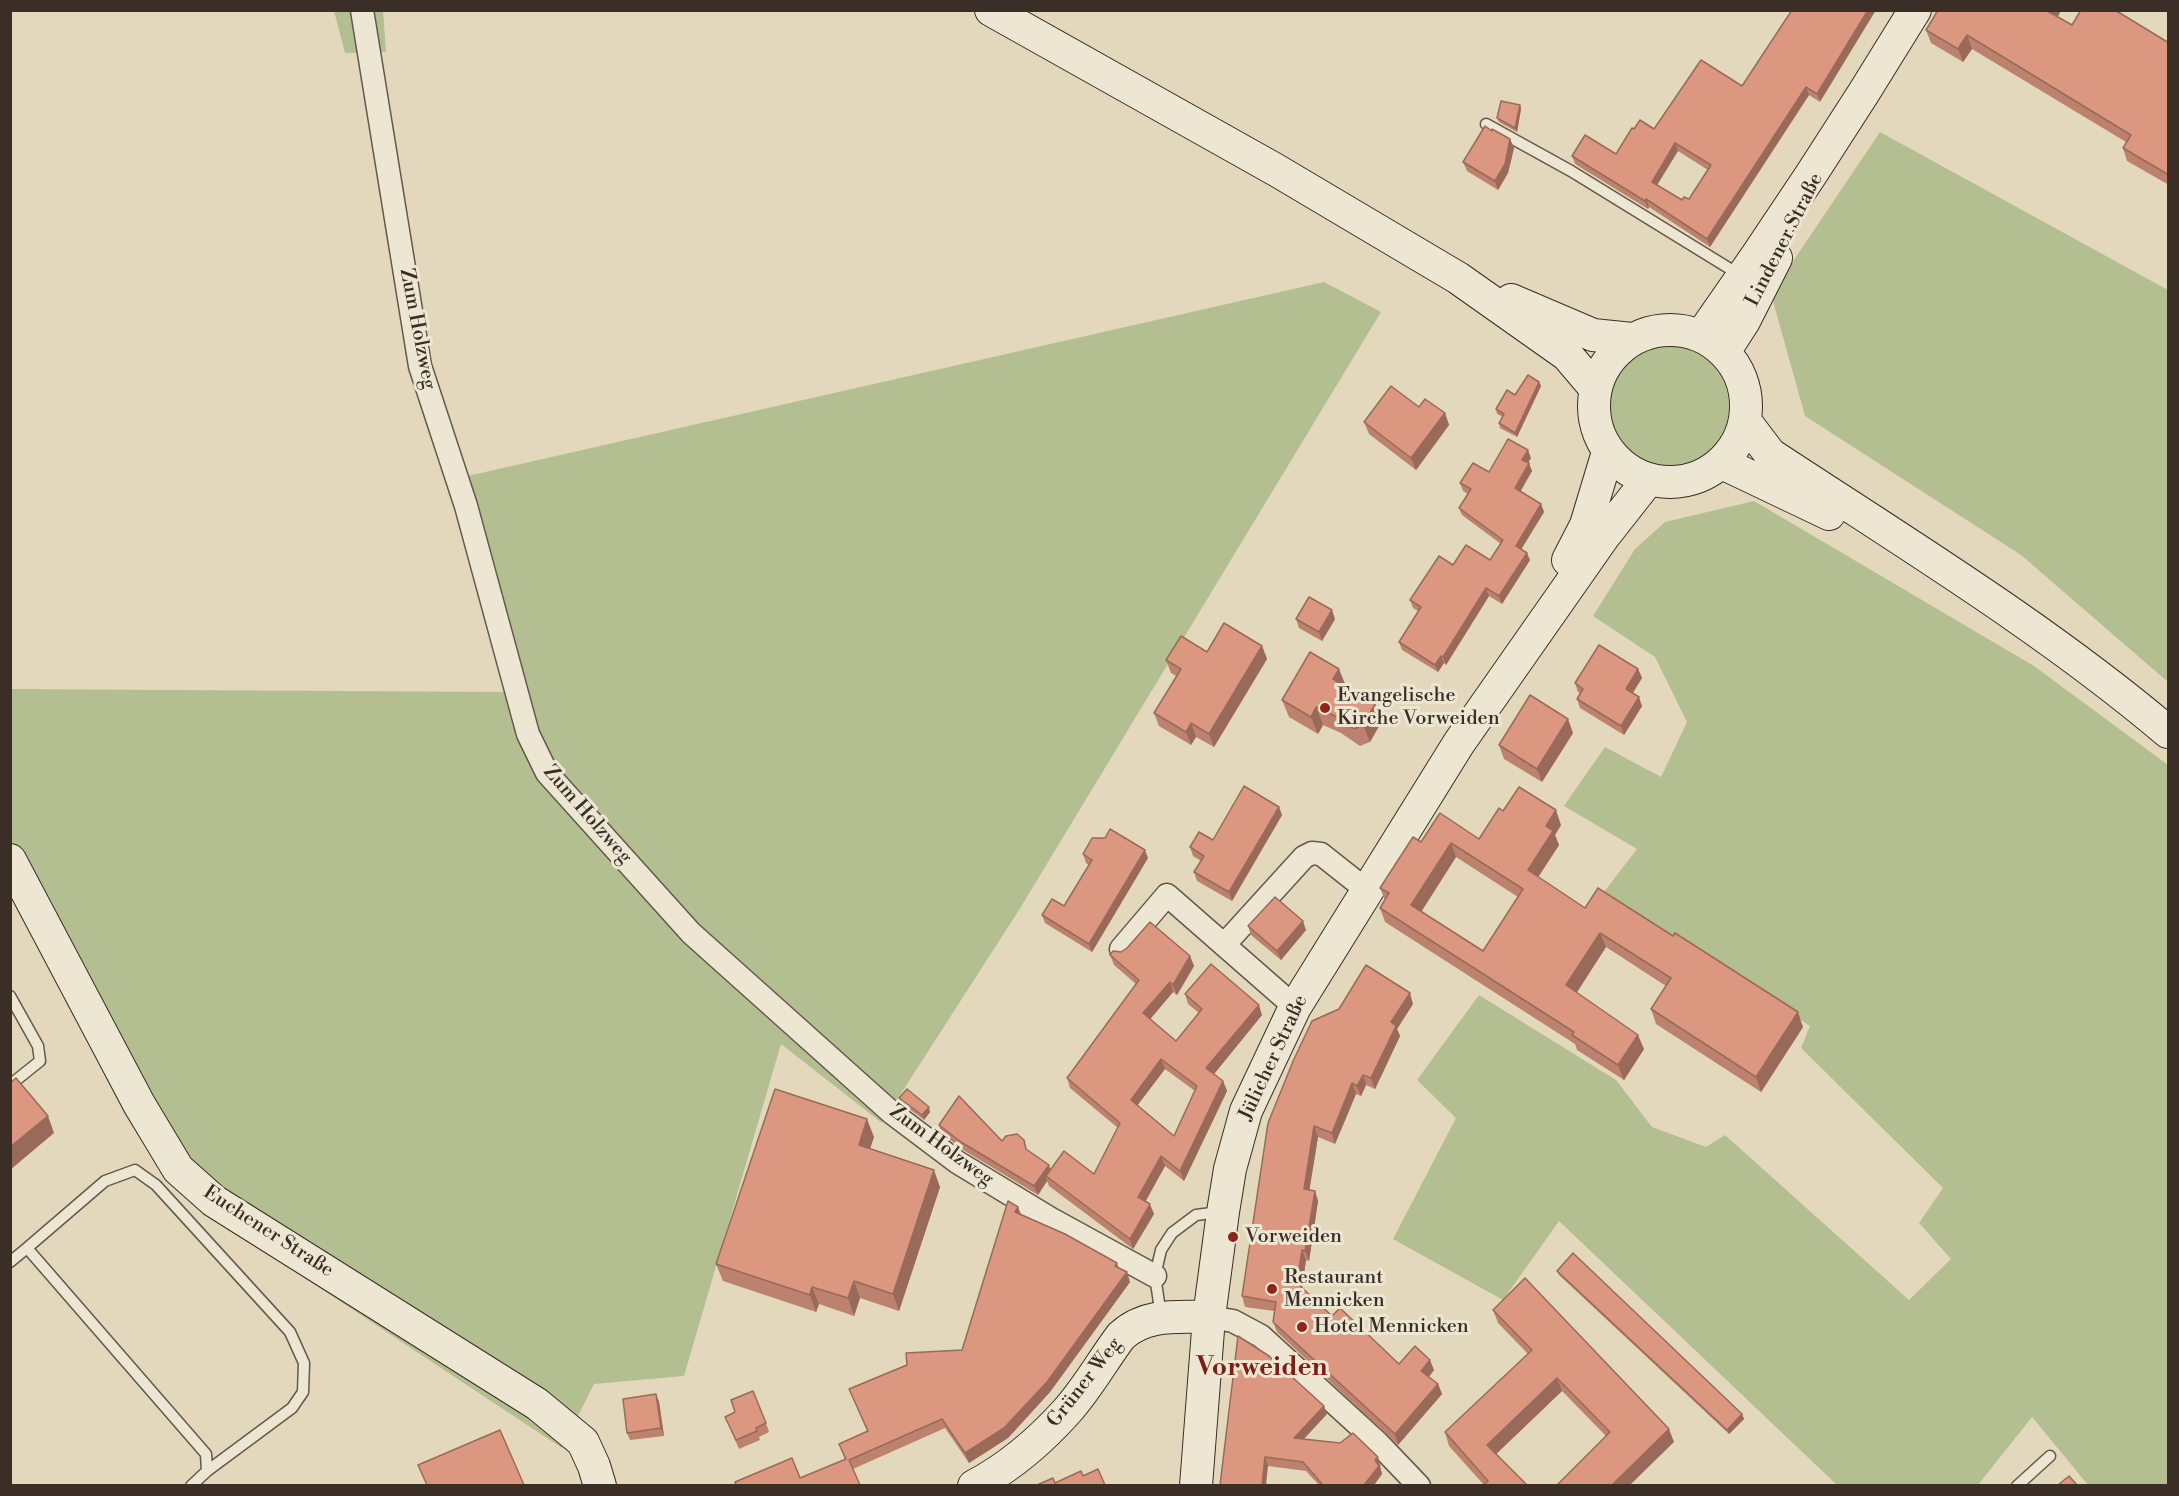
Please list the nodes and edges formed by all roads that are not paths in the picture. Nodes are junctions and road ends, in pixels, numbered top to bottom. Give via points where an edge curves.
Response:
1 (362, 10) edge
2 (992, 10) edge
3 (1915, 10) edge
4 (1486, 124) edge
5 (1844, 127) junction
6 (1743, 277) junction
7 (1458, 278) junction
8 (1632, 339) junction
9 (1713, 344) junction
10 (1595, 388) junction
11 (1745, 421) junction
12 (1608, 452) junction
13 (1722, 463) junction
14 (1648, 480) junction
15 (1954, 576) junction
16 (1510, 670) junction
17 (2169, 732) edge
18 (10, 860) edge
19 (1369, 892) junction
20 (1224, 945) junction
21 (1121, 949) edge
22 (11, 997) edge
23 (1295, 1007) junction
24 (10, 1085) edge
25 (1223, 1212) junction
26 (27, 1248) junction
27 (10, 1262) edge
28 (1155, 1276) junction
29 (1161, 1316) junction
30 (1209, 1317) junction
31 (2050, 1456) dead end
32 (207, 1471) junction
33 (192, 1485) edge
34 (600, 1485) edge
35 (974, 1485) edge
36 (1196, 1485) edge
37 (1419, 1485) edge
38 (2017, 1485) edge

1 - 28 street, Zum Holzweg via 420,366 466,506 528,734 547,773 691,933 892,1113 957,1162
2 - 7 main road
3 - 5 main road, Lindener Straße
4 - 6 lane via 1572,171
5 - 6 main road, Lindener Straße
5 - 9 main road, Lindener Straße via 1744,321
6 - 9 main road, Lindener Straße
7 - 8 main road via 1593,335
7 - 10 main road via 1567,355
8 - 9 main road via 1654,331 1678,330
8 - 10 main road via 1615,352
9 - 11 main road via 1736,367 1747,402
10 - 12 main road via 1597,432
11 - 13 main road via 1737,444
11 - 15 main road via 1770,454
12 - 14 main road via 1626,469
12 - 16 main road via 1586,525
13 - 14 main road via 1687,481
13 - 15 main road
14 - 16 main road
15 - 17 main road via 2064,651
16 - 19 main road, Jülicher Straße via 1459,743
18 - 34 main road, Euchener Straße via 139,1104 178,1169 214,1201 537,1404 583,1442
19 - 20 street via 1321,854 1312,853 1304,857
19 - 23 main road, Jülicher Straße
20 - 21 street via 1167,895
20 - 23 street
22 - 24 lane via 38,1046 40,1061
23 - 25 main road, Jülicher Straße via 1246,1111
25 - 28 lane via 1196,1215 1172,1233 1161,1250
25 - 30 main road, Jülicher Straße
26 - 27 lane
26 - 32 lane via 206,1454
26 - 32 lane via 105,1181 135,1170 156,1185 290,1332 304,1363 303,1392 292,1408
28 - 29 lane
29 - 30 main road, Grüner Weg
29 - 35 main road, Grüner Weg via 1138,1323 1121,1336 1068,1410 1017,1459
30 - 36 main road, Jülicher Straße
30 - 37 street via 1233,1321 1261,1336
31 - 38 lane
32 - 33 lane

